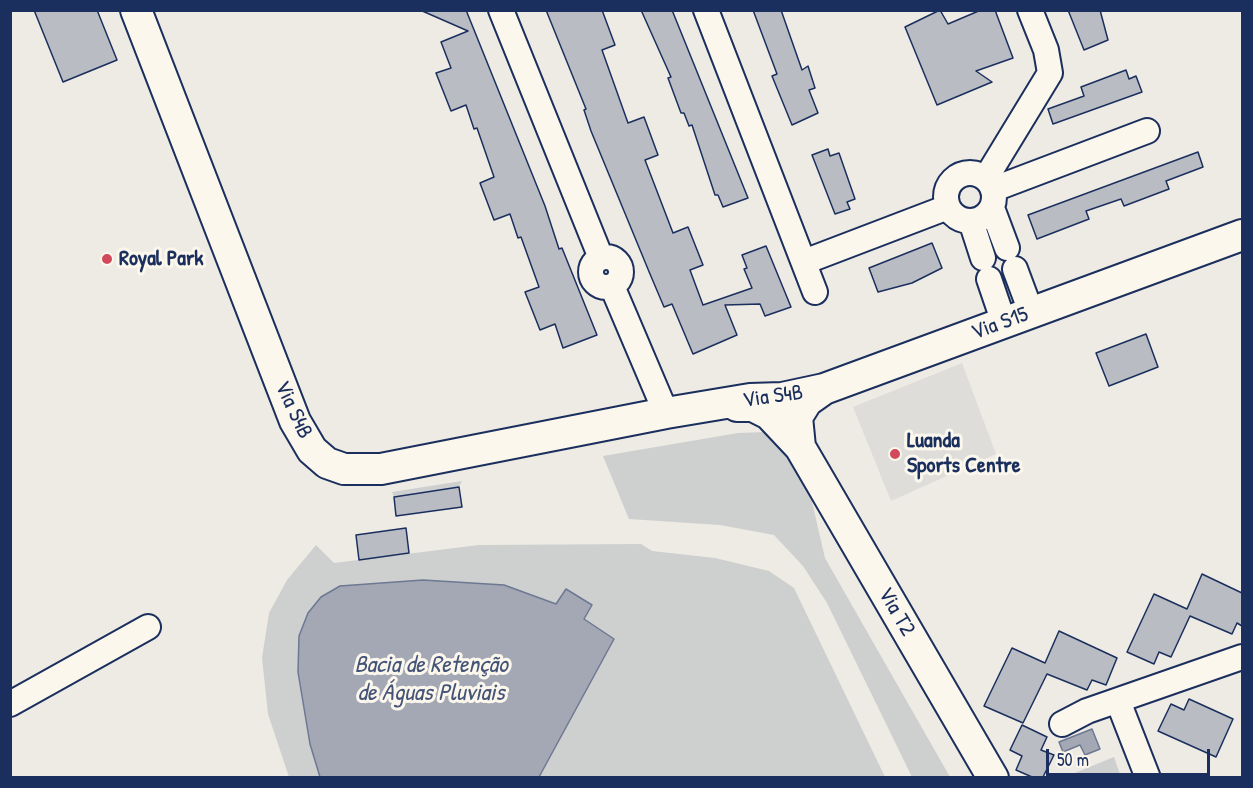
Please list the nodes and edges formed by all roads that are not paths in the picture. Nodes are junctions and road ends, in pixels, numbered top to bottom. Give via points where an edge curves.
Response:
1 (136, 10) edge
2 (501, 10) edge
3 (705, 10) edge
4 (1030, 10) edge
5 (1147, 131) dead end
6 (991, 192) junction
7 (948, 207) junction
8 (971, 221) junction
9 (1242, 235) edge
10 (804, 262) junction
11 (815, 292) dead end
12 (1031, 312) junction
13 (1004, 323) junction
14 (824, 389) junction
15 (722, 405) junction
16 (666, 413) junction
17 (800, 447) junction
18 (148, 627) dead end
19 (1242, 657) edge
20 (1118, 701) junction
21 (10, 704) edge
22 (1062, 723) dead end
23 (993, 777) edge
24 (1148, 777) edge

1 - 16 street, Via S4B via 295,421 312,450 327,463 344,469 381,469
2 - 16 street via 601,258 610,257 620,266 621,275 612,286
3 - 10 street
4 - 6 street via 1050,73
5 - 6 street
6 - 7 street via 968,173 956,177 946,194
6 - 8 street via 980,219
6 - 12 street
7 - 8 street via 960,219
7 - 10 street
8 - 13 street
9 - 12 street, Via S15
10 - 11 street
12 - 13 street, Via S15
13 - 14 street, Via S15
14 - 15 street, Via S4B
14 - 17 street, Via S15 via 807,400 797,417
15 - 16 street, Via S4B
15 - 17 street, Via S4B via 753,406 769,414
17 - 23 street, Via T2
18 - 21 street
19 - 20 street
20 - 22 street
20 - 24 street

